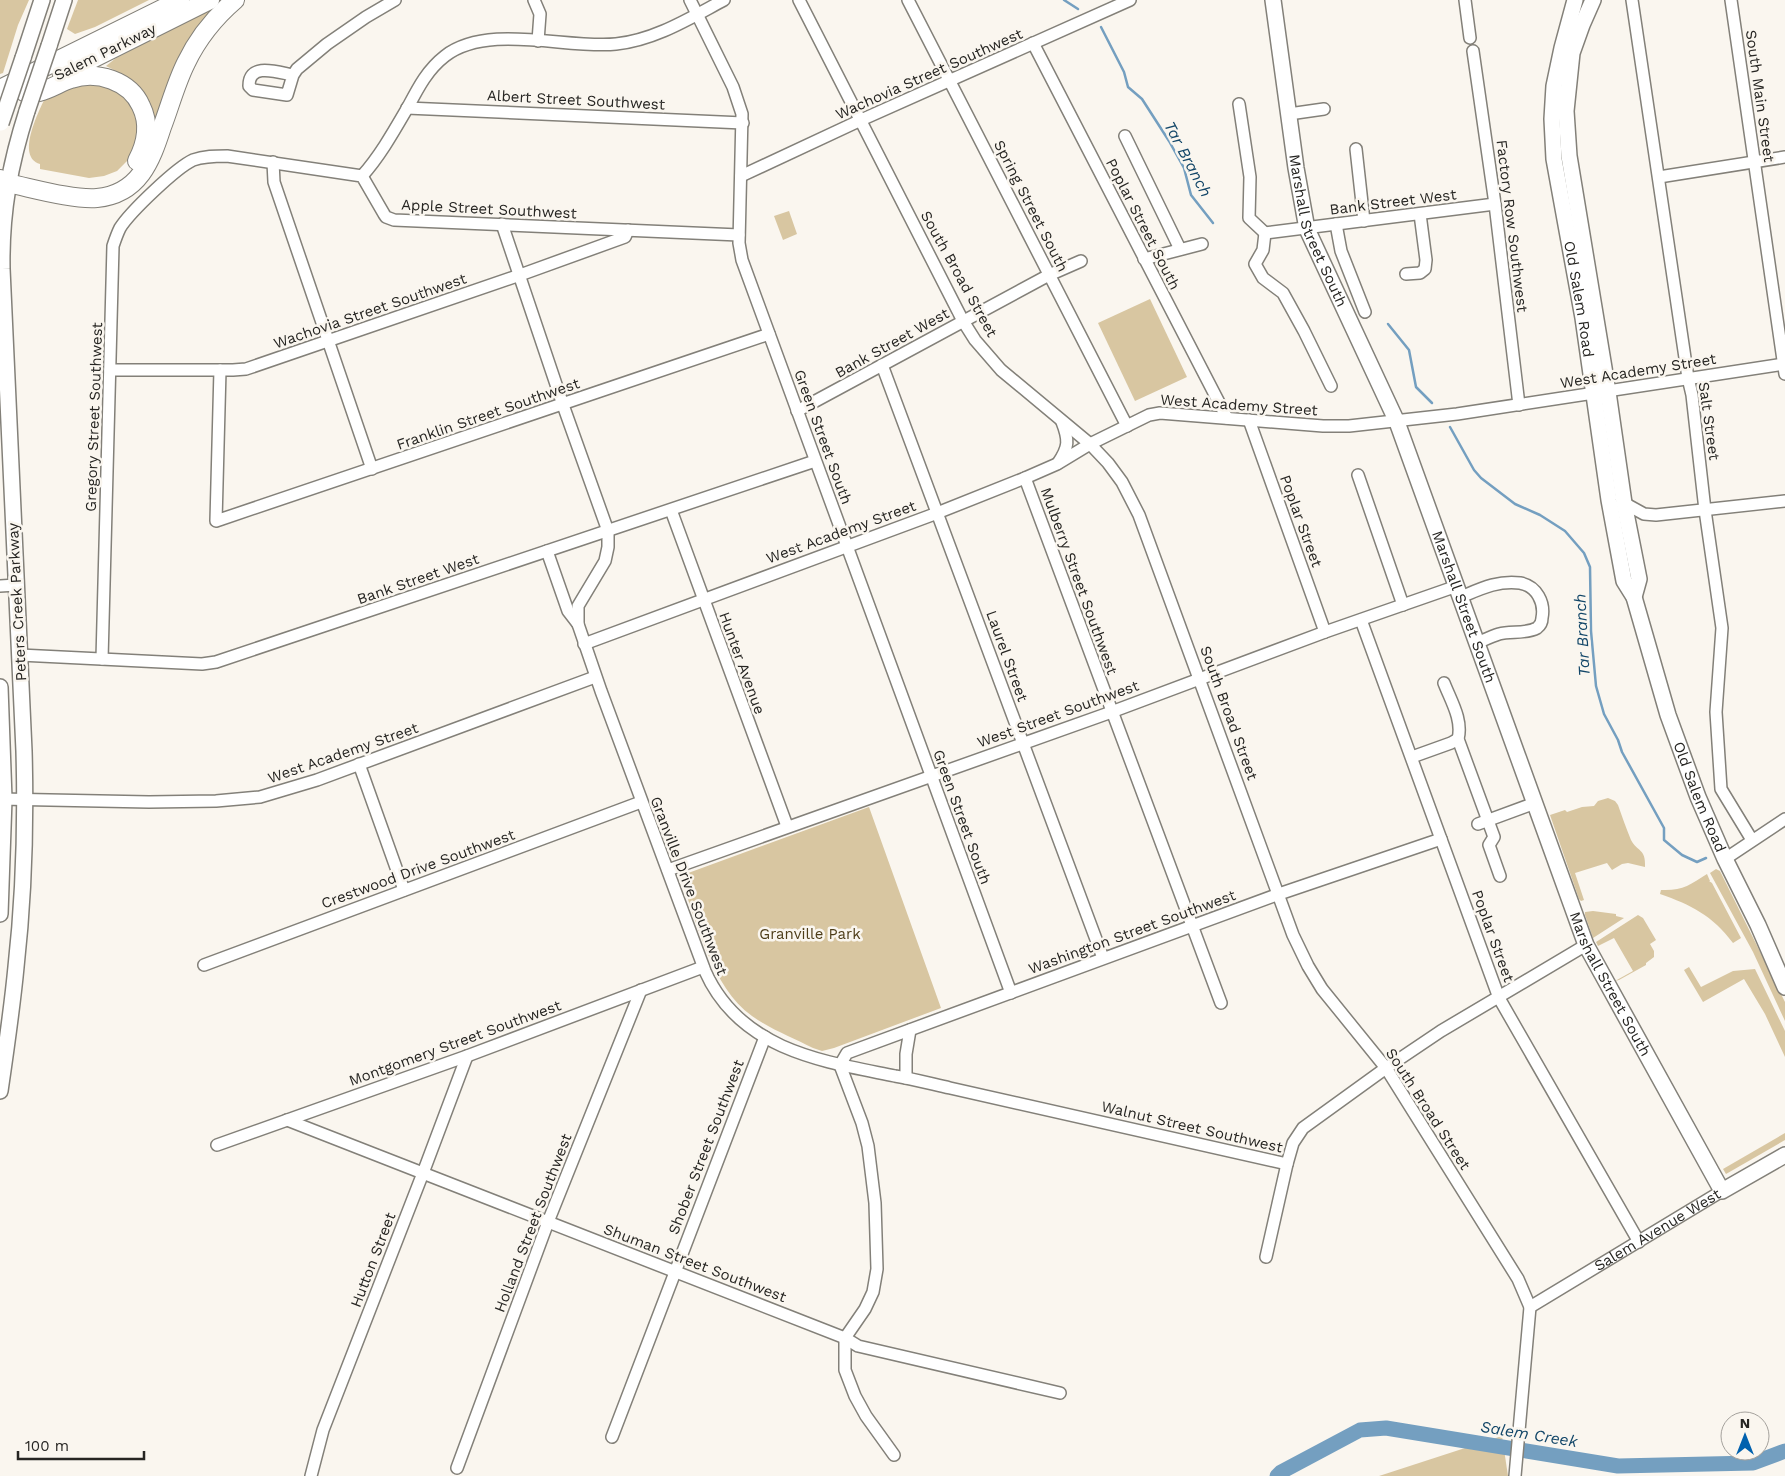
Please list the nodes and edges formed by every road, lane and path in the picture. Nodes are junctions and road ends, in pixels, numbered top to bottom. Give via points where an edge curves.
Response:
1 (42, 0) edge
2 (64, 0) edge
3 (210, 0) edge
4 (234, 0) edge
5 (395, 0) edge
6 (534, 0) edge
7 (690, 0) edge
8 (724, 0) edge
9 (799, 0) edge
10 (908, 0) edge
11 (1130, 0) edge
12 (1273, 0) edge
13 (1465, 0) edge
14 (1575, 0) edge
15 (1592, 0) edge
16 (1632, 0) edge
17 (1731, 0) edge
18 (176, 2) edge
19 (697, 14) junction
20 (1470, 38) dead end
21 (538, 41) junction
22 (1034, 44) junction
23 (1473, 51) dead end
24 (293, 75) dead end
25 (950, 81) junction
26 (0, 89) edge
27 (24, 92) junction
28 (0, 103) edge
29 (1239, 104) dead end
30 (407, 108) junction
31 (1324, 109) dead end
32 (1289, 114) junction
33 (861, 120) junction
34 (743, 122) junction
35 (1, 125) edge
36 (1125, 136) dead end
37 (1356, 149) dead end
38 (1785, 157) edge
39 (273, 162) junction
40 (1755, 162) junction
41 (362, 176) junction
42 (741, 176) junction
43 (4, 177) edge
44 (1659, 177) junction
45 (1496, 204) junction
46 (1420, 214) junction
47 (1364, 221) junction
48 (502, 224) junction
49 (1336, 224) junction
50 (1307, 229) junction
51 (628, 230) junction
52 (1265, 233) junction
53 (739, 235) junction
54 (1202, 244) dead end
55 (1180, 249) junction
56 (1144, 259) junction
57 (1081, 261) dead end
58 (1406, 274) dead end
59 (520, 275) junction
60 (1050, 275) junction
61 (1365, 312) dead end
62 (963, 321) junction
63 (769, 334) junction
64 (328, 341) junction
65 (882, 365) junction
66 (1784, 369) edge
67 (110, 370) junction
68 (220, 370) junction
69 (1688, 378) junction
70 (1331, 386) dead end
71 (1601, 393) junction
72 (563, 405) junction
73 (1520, 405) junction
74 (797, 412) junction
75 (1227, 418) junction
76 (1061, 420) junction
77 (1249, 420) junction
78 (1397, 422) junction
79 (1127, 426) junction
80 (1090, 444) junction
81 (815, 461) junction
82 (1057, 464) junction
83 (372, 469) junction
84 (1358, 475) dead end
85 (1025, 478) junction
86 (1785, 501) edge
87 (1624, 503) junction
88 (671, 510) junction
89 (1706, 510) junction
90 (937, 513) junction
91 (608, 531) junction
92 (847, 546) junction
93 (547, 551) junction
94 (0, 586) edge
95 (16, 586) junction
96 (1459, 592) junction
97 (1634, 597) junction
98 (703, 600) junction
99 (1403, 605) junction
100 (1361, 620) junction
101 (578, 624) junction
102 (1325, 632) junction
103 (1477, 643) junction
104 (584, 644) junction
105 (20, 655) junction
106 (102, 659) junction
107 (596, 677) junction
108 (1200, 678) junction
109 (1444, 683) dead end
110 (0, 687) edge
111 (1111, 712) junction
112 (1458, 739) junction
113 (1023, 743) junction
114 (1, 757) edge
115 (1412, 757) junction
116 (359, 764) junction
117 (931, 775) junction
118 (2, 799) edge
119 (24, 799) junction
120 (642, 802) junction
121 (1535, 803) junction
122 (1785, 819) edge
123 (1483, 822) junction
124 (787, 826) junction
125 (1442, 838) junction
126 (1752, 840) junction
127 (1725, 859) junction
128 (668, 870) junction
129 (1500, 876) dead end
130 (404, 890) junction
131 (1279, 894) junction
132 (0, 914) edge
133 (1192, 927) junction
134 (1586, 945) junction
135 (1103, 958) junction
136 (204, 965) dead end
137 (703, 967) junction
138 (1785, 987) edge
139 (641, 990) junction
140 (1011, 992) junction
141 (1499, 998) junction
142 (1221, 1003) dead end
143 (5, 1014) edge
144 (910, 1030) junction
145 (765, 1037) junction
146 (467, 1056) junction
147 (840, 1065) junction
148 (1386, 1068) junction
149 (906, 1078) junction
150 (0, 1091) edge
151 (287, 1120) junction
152 (217, 1145) dead end
153 (1785, 1155) edge
154 (1287, 1164) junction
155 (423, 1174) junction
156 (1722, 1191) junction
157 (548, 1222) junction
158 (1639, 1242) junction
159 (1266, 1257) dead end
160 (675, 1270) junction
161 (1530, 1307) junction
162 (845, 1338) junction
163 (1060, 1393) dead end
164 (612, 1437) dead end
165 (894, 1455) dead end
166 (457, 1468) dead end
167 (311, 1476) edge
168 (1515, 1476) edge

1 - 35 main road, bridge
2 - 43 main road, Peters Creek Parkway, bridge
3 - 27 highway, Salem Parkway
4 - 43 highway via 214,20 191,53 151,160 132,183 113,194 92,198
5 - 24 street via 327,44
6 - 21 street via 540,14
7 - 19 street, Green Street South
8 - 19 street
9 - 33 street, South Broad Street
10 - 25 street, Spring Street South
11 - 22 street, Wachovia Street Southwest
12 - 32 main road, Marshall Street South
13 - 20 street
14 - 71 main road, Old Salem Road via 1554,86 1554,159 1583,318
15 - 71 main road, Old Salem Road via 1572,53 1566,111 1569,156
16 - 44 street, Salt Street
17 - 40 street, South Main Street
18 - 26 highway, Salem Parkway
19 - 21 street via 636,42 614,45
19 - 34 street, Green Street South via 733,87
21 - 30 street via 480,42 454,50 423,79
22 - 25 street, Wachovia Street Southwest
22 - 56 street, Poplar Street South
23 - 45 street, Factory Row Southwest
25 - 33 street, Wachovia Street Southwest
25 - 60 street, Spring Street South
27 - 28 highway, Salem Parkway
27 - 43 highway via 38,93 80,76 102,77 121,83 142,109 146,122 145,142 130,170 103,185
29 - 52 street via 1250,177 1249,218
30 - 34 street, Albert Street Southwest
30 - 41 street via 379,156
31 - 32 street
32 - 50 main road, Marshall Street South
33 - 42 street, Wachovia Street Southwest
33 - 62 street, South Broad Street
34 - 42 street, Green Street South
36 - 55 street
37 - 47 street
38 - 40 street
39 - 41 street
39 - 64 street via 274,182
39 - 67 street, Gregory Street Southwest via 227,156 198,158 179,168 124,223 113,246
40 - 44 street
40 - 66 street, South Main Street
41 - 48 street, Apple Street Southwest via 390,219
42 - 53 street, Green Street South
43 - 95 main road, Peters Creek Parkway via 2,246
44 - 69 street, Salt Street
45 - 46 street, Bank Street West
45 - 73 street, Factory Row Southwest
46 - 47 street, Bank Street West
46 - 58 street via 1426,269 1420,274
47 - 49 street, Bank Street West
48 - 51 street, Apple Street Southwest
48 - 59 street, Granville Drive Southwest
49 - 50 street, Bank Street West
49 - 61 street via 1341,251
50 - 52 street, Bank Street West
50 - 78 main road, Marshall Street South
51 - 53 street, Apple Street Southwest
51 - 59 street, Wachovia Street Southwest via 625,237
52 - 70 street via 1263,250 1254,264 1263,278 1283,293
53 - 63 street, Green Street South via 742,260
54 - 55 street
55 - 56 street
56 - 75 street, Poplar Street South
57 - 60 street, Bank Street West
59 - 64 street, Wachovia Street Southwest
59 - 72 street, Granville Drive Southwest
60 - 62 street, Bank Street West
60 - 79 street, Spring Street South
62 - 65 street, Bank Street West
62 - 76 street, South Broad Street via 990,359
63 - 72 street, Franklin Street Southwest
63 - 74 street, Green Street South
64 - 68 street, Wachovia Street Southwest via 246,369
64 - 83 street
65 - 74 street, Bank Street West
65 - 90 street, Laurel Street
66 - 69 street, West Academy Street
67 - 68 street, Wachovia Street Southwest
67 - 106 street, Gregory Street Southwest
68 - 83 street, Franklin Street Southwest via 216,521
69 - 71 street, West Academy Street
69 - 89 street, Salt Street
71 - 73 street, West Academy Street
71 - 87 main road, Old Salem Road
71 - 97 main road, Old Salem Road via 1609,500 1624,581
72 - 83 street, Franklin Street Southwest
72 - 91 street, Granville Drive Southwest
73 - 78 street, West Academy Street
74 - 81 street, Green Street South
75 - 77 street, West Academy Street
75 - 79 street, West Academy Street via 1160,413
76 - 80 street, South Broad Street
76 - 82 street via 1067,441
77 - 78 street, West Academy Street via 1349,426
77 - 102 street, Poplar Street
78 - 96 main road, Marshall Street South
79 - 80 street, West Academy Street
80 - 82 street, West Academy Street
80 - 108 street, South Broad Street via 1122,482 1139,514
81 - 88 street, Bank Street West
81 - 92 street, Green Street South
82 - 85 street, West Academy Street
84 - 99 street
85 - 90 street, West Academy Street
85 - 111 street, Mulberry Street Southwest
86 - 89 street
87 - 89 street via 1644,514
87 - 97 main road, Old Salem Road via 1639,578
88 - 91 street, Bank Street West
88 - 98 street, Hunter Avenue
89 - 126 street, Salt Street via 1722,628 1716,712 1720,789
90 - 92 street, West Academy Street
90 - 113 street, Laurel Street
91 - 93 street, Bank Street West
91 - 101 street, Granville Drive Southwest via 605,561 578,606
92 - 98 street, West Academy Street
92 - 117 street, Green Street South
93 - 101 street, Granville Drive Southwest via 568,612
93 - 106 street, Bank Street West via 216,662
94 - 95 street
95 - 105 main road, Peters Creek Parkway
96 - 99 street, West Street Southwest
96 - 103 main road, Marshall Street South
96 - 103 street, West Street Southwest via 1510,582 1523,584 1541,599 1543,614 1537,628 1498,634
97 - 127 main road, Old Salem Road via 1668,715
98 - 104 street, West Academy Street
98 - 124 street, Hunter Avenue
99 - 100 street, West Street Southwest
100 - 102 street, West Street Southwest
100 - 115 street, Poplar Street
101 - 104 street, Granville Drive Southwest
102 - 108 street, West Street Southwest
103 - 121 main road, Marshall Street South
104 - 107 street, Granville Drive Southwest
105 - 106 street, Bank Street West
105 - 119 main road, Peters Creek Parkway
107 - 116 street, West Academy Street
107 - 120 street, Granville Drive Southwest
108 - 111 street, West Street Southwest
108 - 131 street, South Broad Street
109 - 112 street via 1459,724
110 - 114 main road, Peters Creek Parkway
111 - 113 street, West Street Southwest
111 - 133 street, Mulberry Street Southwest
112 - 115 street
112 - 123 street
113 - 117 street, West Street Southwest
113 - 135 street, Laurel Street
114 - 118 main road, Peters Creek Parkway
115 - 125 street, Poplar Street
116 - 119 street, West Academy Street via 272,794 239,800
116 - 130 street
117 - 124 street, West Street Southwest
117 - 140 street, Green Street South
118 - 119 street, West Academy Street
118 - 132 main road, Peters Creek Parkway
119 - 143 main road, Peters Creek Parkway via 22,905
120 - 128 street, Granville Drive Southwest
120 - 130 street, Crestwood Drive Southwest
121 - 123 street
121 - 134 main road, Marshall Street South
122 - 126 street
123 - 129 street via 1494,837 1488,845
124 - 128 street, West Street Southwest
125 - 131 street, Washington Street Southwest
125 - 141 street, Poplar Street
126 - 127 street
127 - 138 main road, Old Salem Road
128 - 137 street, Granville Drive Southwest
130 - 136 street, Crestwood Drive Southwest
131 - 133 street, Washington Street Southwest
131 - 148 street, South Broad Street via 1294,936 1314,976
133 - 135 street, Washington Street Southwest
133 - 142 street, Mulberry Street Southwest
134 - 141 street, Walnut Street Southwest
134 - 156 main road, Marshall Street South
135 - 140 street, Washington Street Southwest
137 - 139 street, Montgomery Street Southwest
137 - 145 street, Granville Drive Southwest via 725,1006
139 - 146 street, Montgomery Street Southwest
139 - 157 street, Holland Street Southwest
140 - 144 street, Washington Street Southwest
141 - 148 street, Walnut Street Southwest
141 - 158 street, Poplar Street
143 - 150 main road, Peters Creek Parkway
144 - 147 street, Washington Street Southwest via 847,1053
144 - 149 street
145 - 147 street, Granville Drive Southwest via 821,1061
145 - 160 street, Shober Street Southwest
146 - 151 street, Montgomery Street Southwest
146 - 155 street, Hutton Street
147 - 149 street, Walnut Street Southwest
147 - 162 street via 868,1146 875,1203 877,1269 873,1292
148 - 154 street, Walnut Street Southwest via 1303,1128 1293,1144
148 - 161 street, South Broad Street via 1518,1279
149 - 154 street, Walnut Street Southwest
151 - 152 street, Montgomery Street Southwest
151 - 155 street, Shuman Street Southwest
153 - 156 main road, Salem Avenue West
154 - 159 street
155 - 157 street, Shuman Street Southwest
155 - 167 street, Hutton Street via 323,1430
156 - 158 street, Salem Avenue West
157 - 160 street, Shuman Street Southwest
157 - 166 street, Holland Street Southwest
158 - 161 street, Salem Avenue West
160 - 162 street, Shuman Street Southwest
160 - 164 street, Shober Street Southwest
161 - 168 street, South Broad Street
162 - 163 street, Shuman Street Southwest via 858,1346
162 - 165 street via 844,1362 848,1381 866,1416

